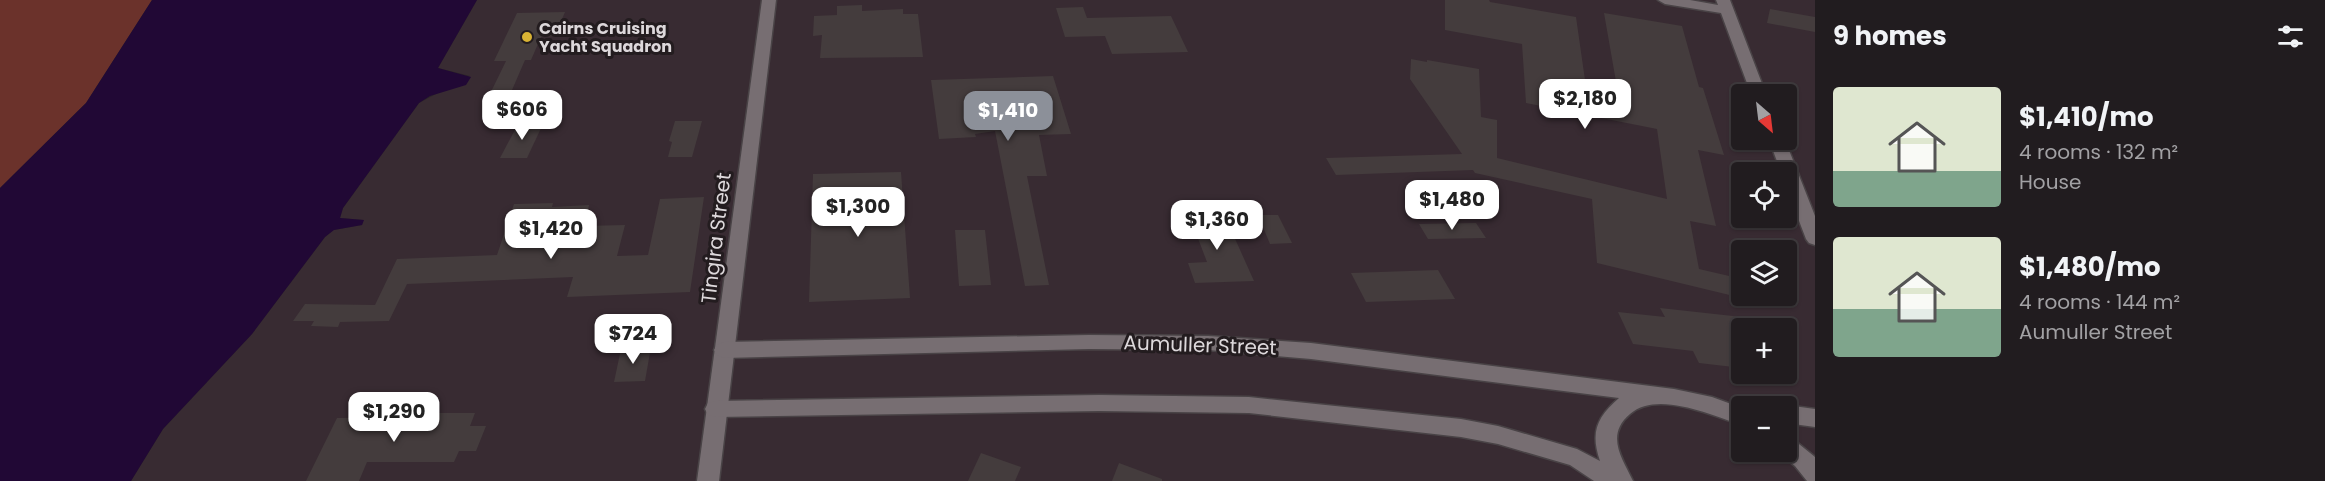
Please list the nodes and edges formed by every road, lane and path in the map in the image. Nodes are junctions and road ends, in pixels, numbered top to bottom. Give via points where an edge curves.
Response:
1 (769, 0) edge
2 (1665, 0) edge
3 (1725, 5) edge
4 (1755, 84) edge
5 (1781, 150) edge
6 (1815, 239) edge
7 (724, 351) junction
8 (1674, 397) junction
9 (1708, 404) junction
10 (1731, 407) edge
11 (716, 409) junction
12 (1731, 413) edge
13 (1797, 416) edge
14 (1815, 418) edge
15 (1797, 454) edge
16 (1815, 474) edge
17 (708, 481) edge
18 (1613, 481) edge
19 (1622, 481) edge

1 - 7 street, Tingira Street
2 - 3 street
3 - 4 street
5 - 6 street
7 - 8 street, Aumuller Street via 1208,343 1311,351
7 - 11 street, Tingira Street
8 - 9 street
8 - 19 street via 1644,398 1621,407 1608,423 1605,445
9 - 10 street
9 - 12 street
11 - 17 street, Tingira Street
11 - 18 street via 1099,403 1249,405 1498,435 1577,458
13 - 14 street
15 - 16 street

